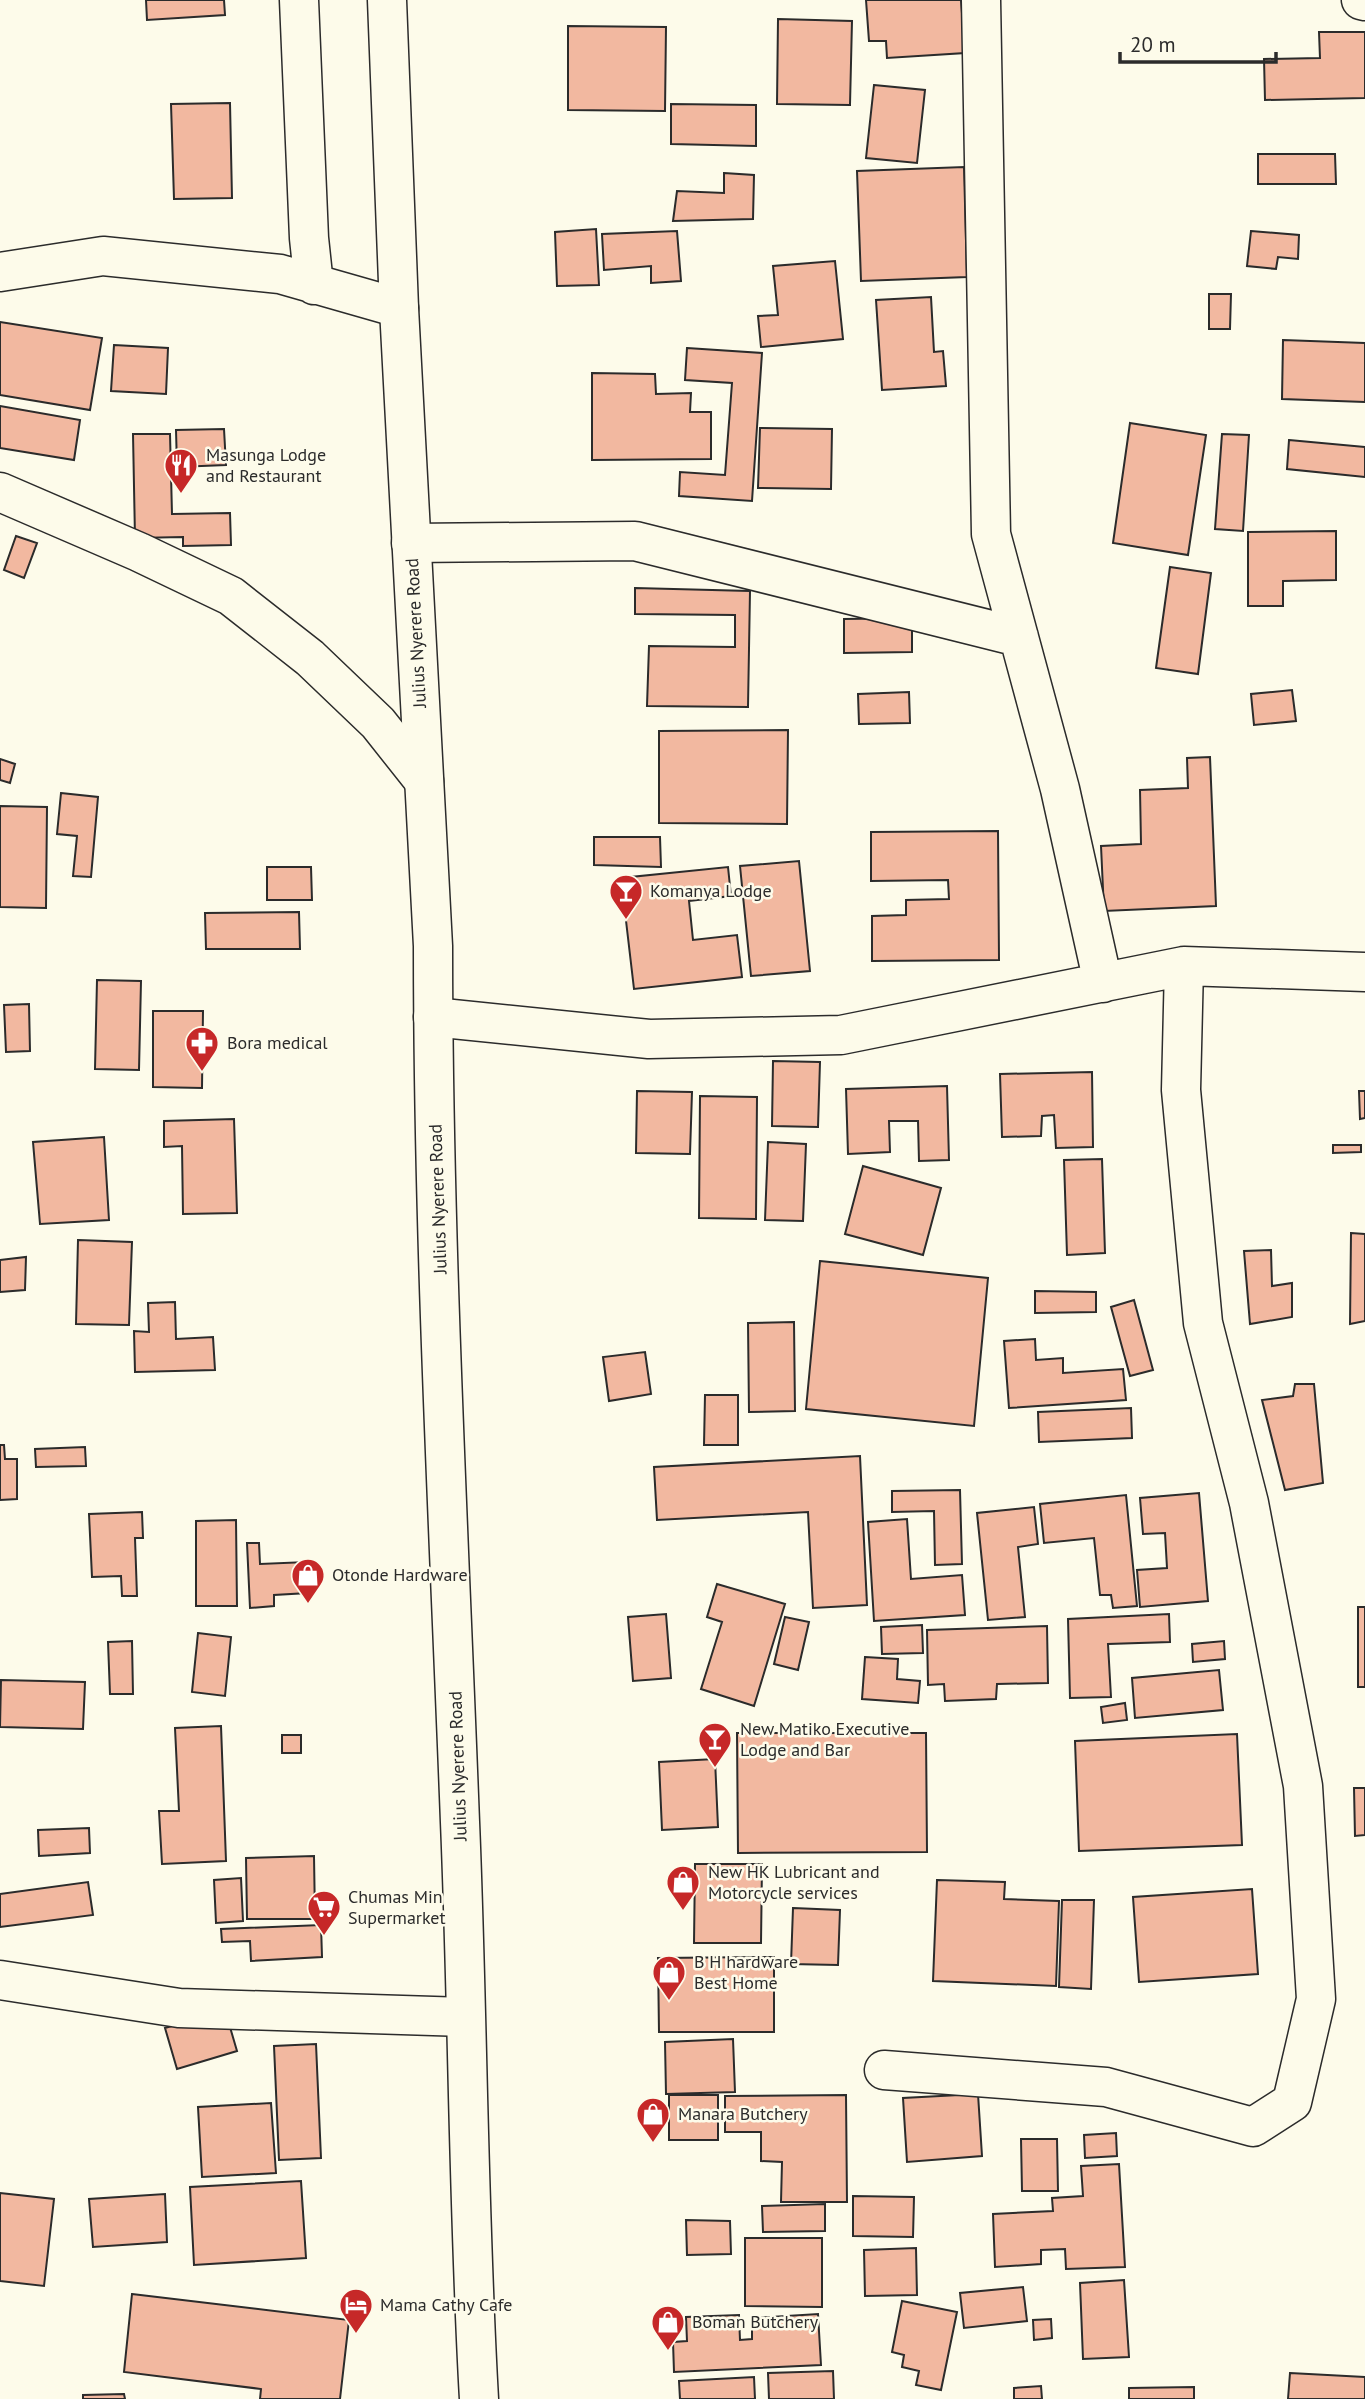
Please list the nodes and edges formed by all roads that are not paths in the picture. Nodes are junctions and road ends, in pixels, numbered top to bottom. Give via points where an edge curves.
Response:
1 (299, 0) edge
2 (387, 0) edge
3 (981, 0) edge
4 (0, 272) edge
5 (314, 285) junction
6 (399, 308) junction
7 (0, 492) edge
8 (411, 543) junction
9 (1019, 638) junction
10 (424, 781) junction
11 (1184, 966) junction
12 (1365, 972) edge
13 (1103, 983) junction
14 (433, 1017) junction
15 (0, 1980) edge
16 (466, 2017) junction
17 (884, 2070) dead end
18 (479, 2399) edge

1 - 5 main road
2 - 6 main road, Julius Nyerere Road
3 - 9 main road via 991,534
4 - 5 main road via 103,256 280,274
5 - 6 main road
6 - 8 main road, Julius Nyerere Road
7 - 10 main road via 231,596 310,658 359,704
8 - 9 main road via 635,541
8 - 10 main road, Julius Nyerere Road
9 - 13 main road via 1060,789
10 - 14 main road, Julius Nyerere Road
11 - 12 main road
11 - 13 main road
11 - 17 main road via 1181,1090 1203,1323 1249,1503 1303,1786 1316,1999 1292,2102 1254,2127 1107,2087
13 - 14 main road via 841,1035 649,1039
14 - 16 main road, Julius Nyerere Road
15 - 16 main road via 179,2007
16 - 18 main road, Julius Nyerere Road

